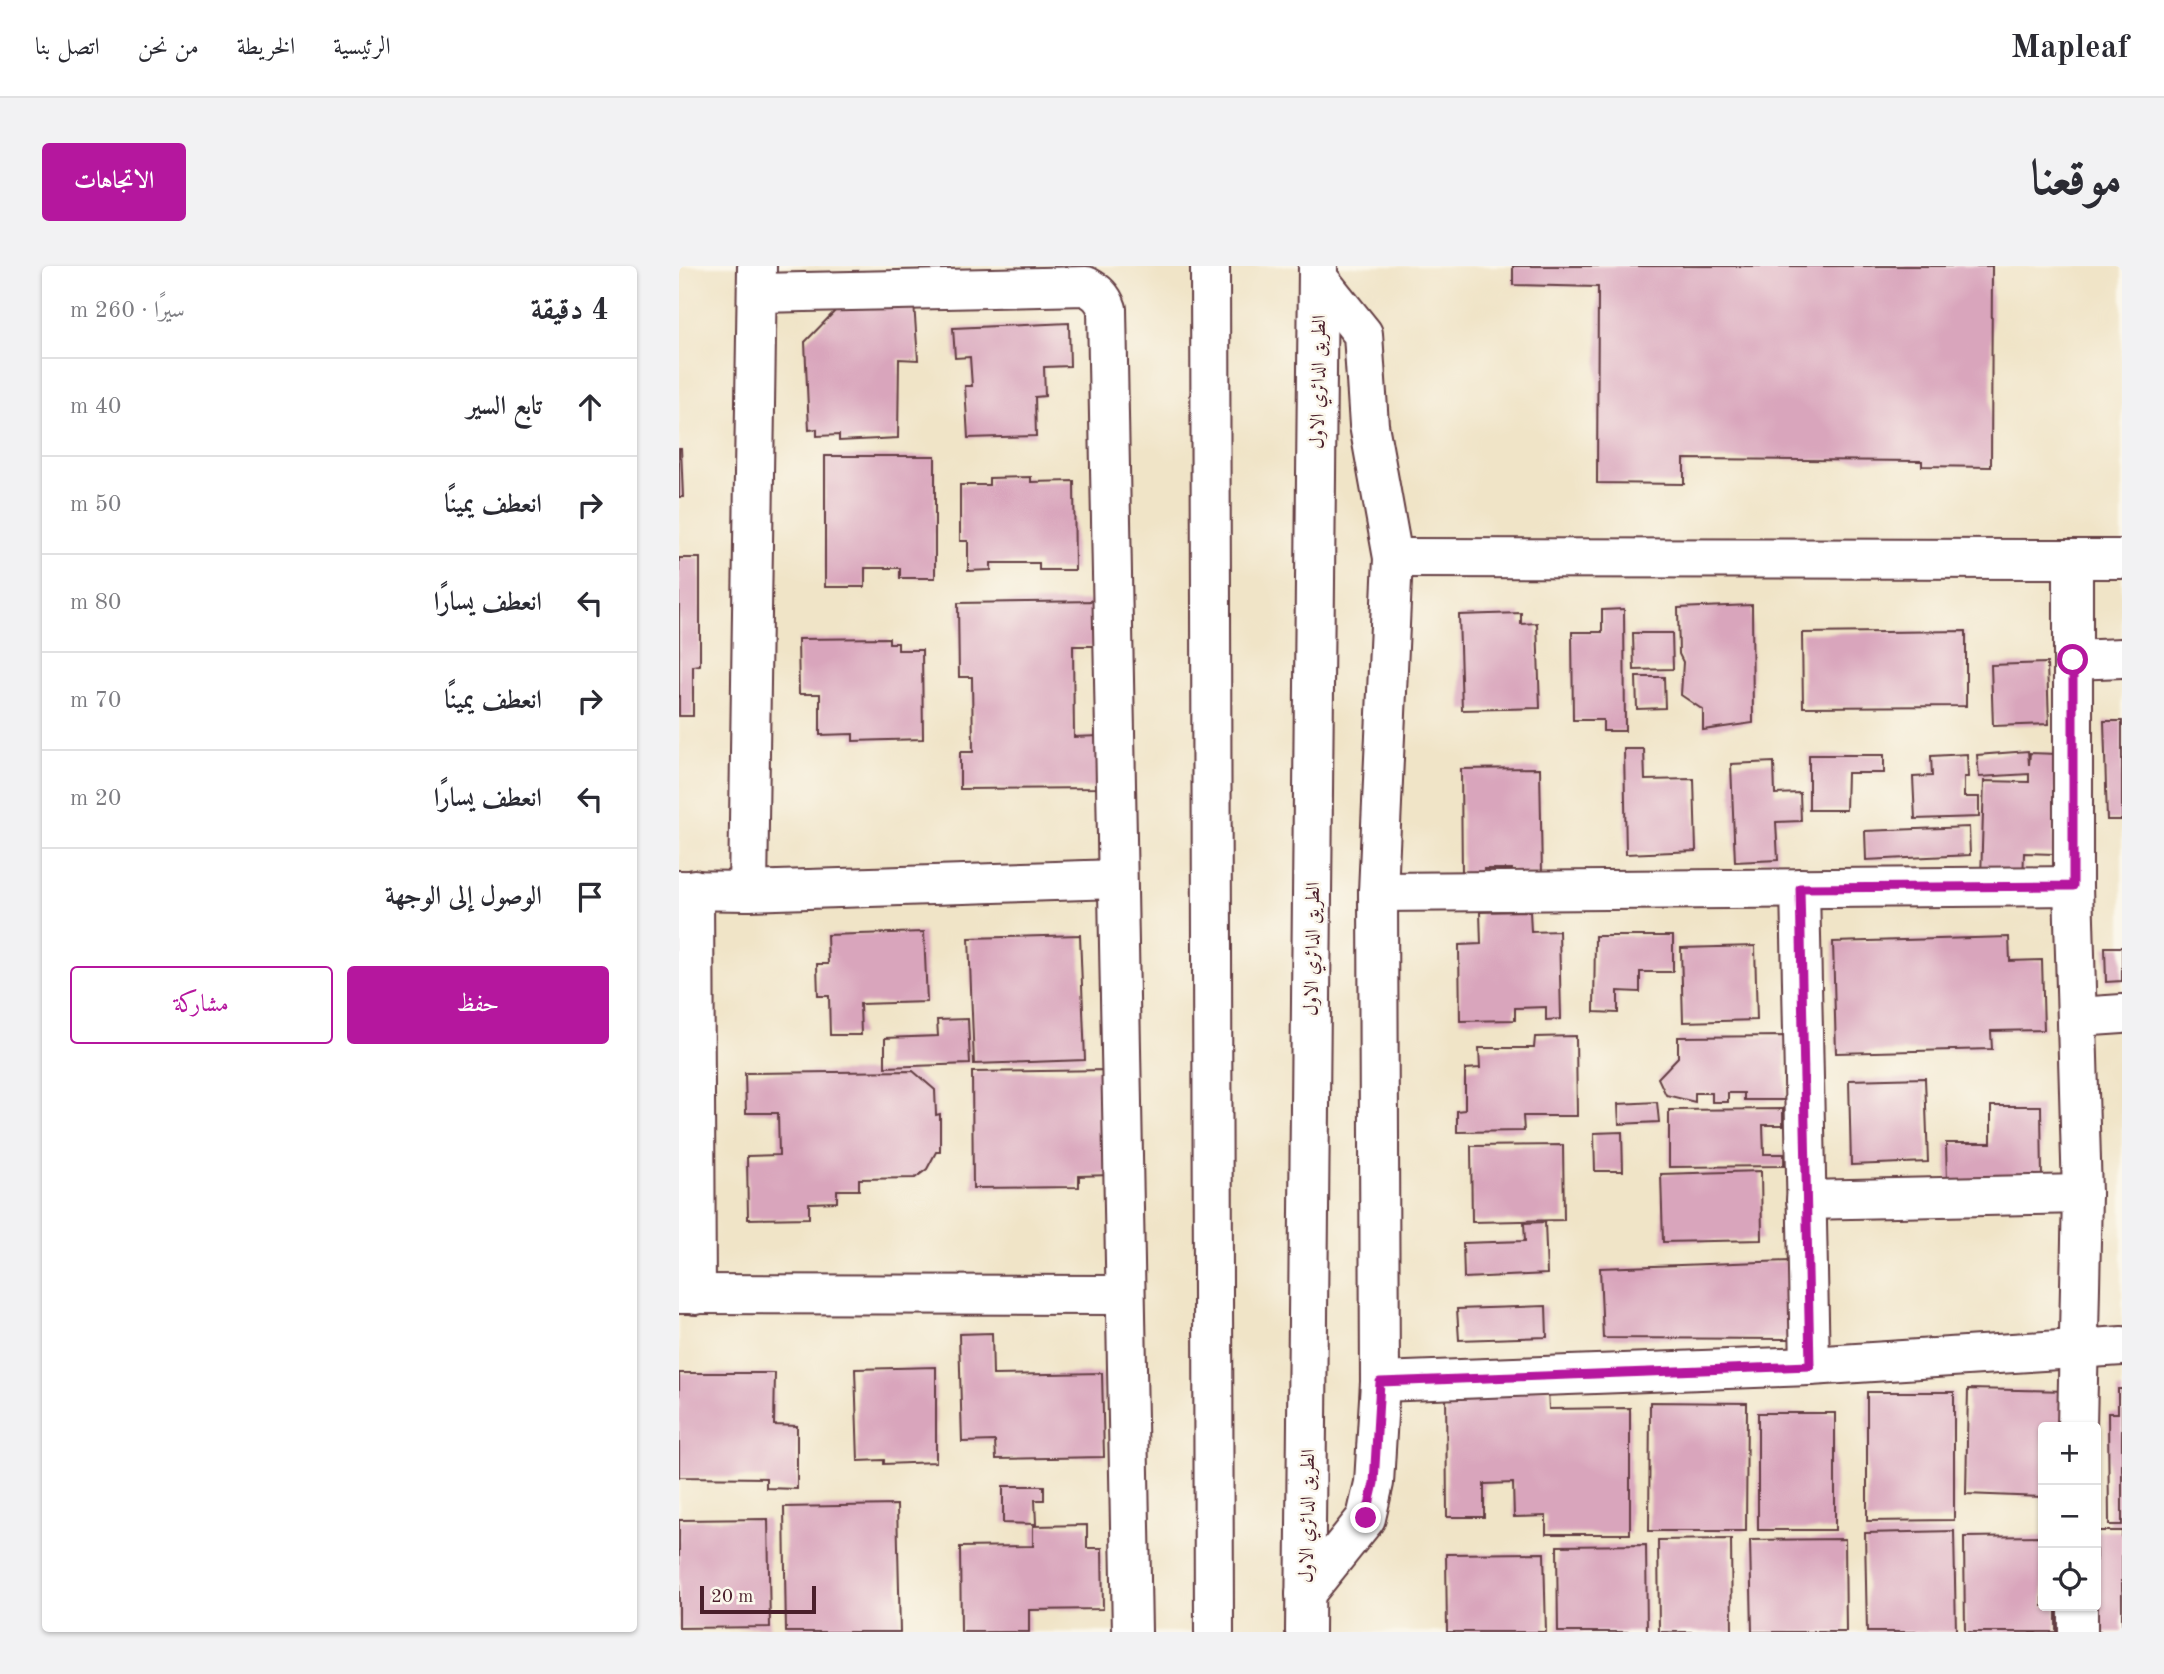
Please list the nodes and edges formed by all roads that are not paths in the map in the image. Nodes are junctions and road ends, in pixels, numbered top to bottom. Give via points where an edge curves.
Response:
1 (1210, 266) edge
2 (1318, 272) edge
3 (758, 280) edge
4 (1393, 558) junction
5 (2073, 559) junction
6 (2122, 559) edge
7 (2122, 658) edge
8 (2073, 660) junction
9 (1117, 879) junction
10 (2073, 886) junction
11 (1800, 888) junction
12 (687, 889) edge
13 (748, 891) junction
14 (1378, 892) junction
15 (2122, 1014) edge
16 (2078, 1017) junction
17 (2082, 1194) junction
18 (1806, 1200) junction
19 (687, 1295) edge
20 (1125, 1295) junction
21 (2122, 1346) edge
22 (2077, 1349) junction
23 (1810, 1366) junction
24 (1380, 1382) junction
25 (2077, 1422) edge
26 (2078, 1611) edge
27 (1306, 1621) edge
28 (1132, 1632) edge
29 (1214, 1632) edge
30 (2078, 1632) edge

1 - 29 street
2 - 4 street via 1363,334 1369,425
2 - 27 street, الطريق الدائري الاول
3 - 9 street via 1086,286 1103,298 1109,333
3 - 13 street
4 - 5 street
4 - 14 street
5 - 6 street
5 - 8 street
7 - 8 street
8 - 10 street
9 - 13 street
9 - 20 street
10 - 11 street
10 - 16 street
11 - 14 street
11 - 18 street
12 - 13 street
12 - 19 street
14 - 24 street
15 - 16 street
16 - 17 street
17 - 18 street
17 - 22 street
18 - 23 street
19 - 20 street
20 - 28 street
21 - 22 street
22 - 23 street
22 - 25 street
23 - 24 street
24 - 27 street via 1374,1483 1366,1518
26 - 30 street

